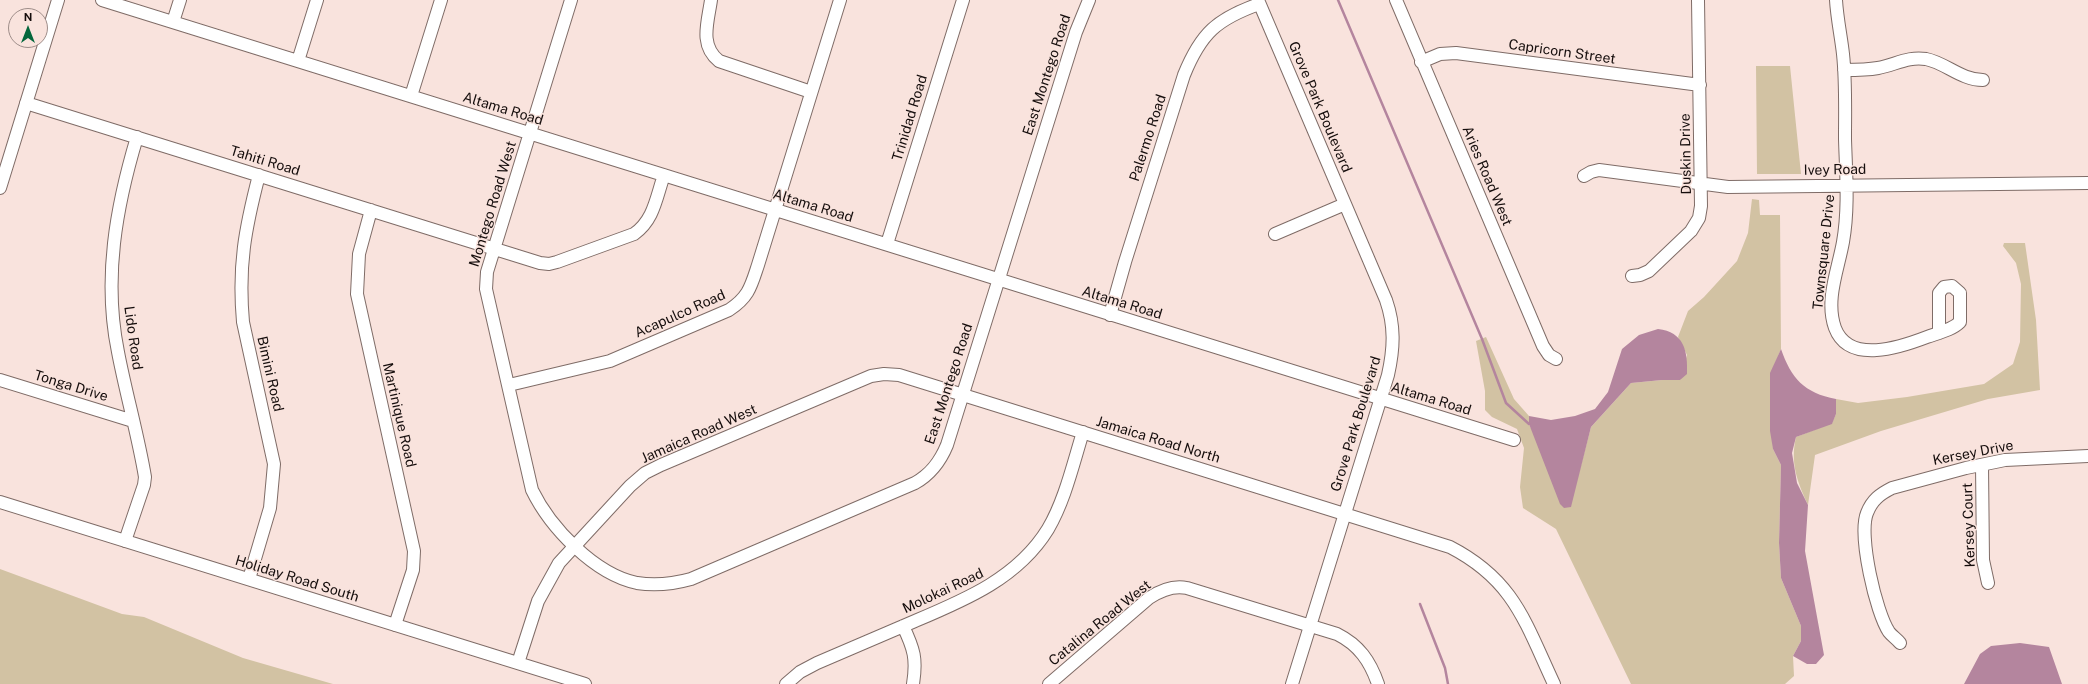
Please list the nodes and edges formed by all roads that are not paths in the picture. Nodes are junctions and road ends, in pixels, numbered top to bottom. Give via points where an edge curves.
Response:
1 (58, 0) edge
2 (102, 0) edge
3 (180, 0) edge
4 (316, 0) edge
5 (441, 0) edge
6 (571, 0) edge
7 (711, 0) edge
8 (840, 0) edge
9 (963, 0) edge
10 (1089, 0) edge
11 (1396, 0) edge
12 (1698, 0) edge
13 (1836, 0) edge
14 (1258, 2) edge
15 (173, 22) junction
16 (298, 61) junction
17 (1422, 62) junction
18 (1844, 70) junction
19 (1983, 80) dead end
20 (1700, 85) junction
21 (811, 92) junction
22 (411, 96) junction
23 (26, 103) junction
24 (530, 133) junction
25 (137, 137) junction
26 (259, 175) junction
27 (664, 175) junction
28 (1584, 176) dead end
29 (1701, 183) junction
30 (2088, 183) edge
31 (1846, 185) junction
32 (0, 188) edge
33 (1345, 204) junction
34 (371, 210) junction
35 (775, 210) junction
36 (1275, 234) dead end
37 (887, 244) junction
38 (494, 249) junction
39 (1632, 276) dead end
40 (998, 280) junction
41 (1110, 315) junction
42 (1939, 333) dead end
43 (1556, 359) dead end
44 (0, 380) edge
45 (509, 385) junction
46 (962, 395) junction
47 (1381, 399) junction
48 (133, 421) junction
49 (1083, 432) junction
50 (1514, 440) dead end
51 (2088, 456) edge
52 (1982, 465) junction
53 (0, 502) edge
54 (1345, 513) junction
55 (125, 541) junction
56 (575, 546) junction
57 (249, 579) junction
58 (1988, 583) dead end
59 (395, 625) junction
60 (1310, 625) junction
61 (903, 626) junction
62 (1900, 643) dead end
63 (518, 664) junction
64 (585, 684) edge
65 (786, 684) edge
66 (913, 684) edge
67 (1049, 684) edge
68 (1292, 684) edge
69 (1378, 684) edge
70 (1554, 684) edge

1 - 23 street
2 - 15 street, Altama Road
3 - 15 street
4 - 16 street
5 - 22 street
6 - 24 street, Montego Road West
7 - 21 street via 706,40 713,56 719,61
8 - 21 street, Acapulco Road
9 - 37 street, Trinidad Road
10 - 40 street, East Montego Road via 1076,32
11 - 17 street, Aries Road West
12 - 20 street, Duskin Drive
13 - 18 street, Townsquare Drive
14 - 33 street, Grove Park Boulevard
14 - 41 street, Palermo Road via 1221,21 1193,52 1129,247
15 - 16 street, Altama Road
16 - 22 street, Altama Road
17 - 20 street, Capricorn Street via 1440,54 1456,53
17 - 43 street, Aries Road West via 1543,346 1549,355
18 - 19 street via 1876,68 1918,58 1936,62 1969,79
18 - 31 street, Townsquare Drive
20 - 29 street, Duskin Drive
21 - 35 street, Acapulco Road
22 - 24 street, Altama Road
23 - 25 street, Tahiti Road
23 - 32 street
24 - 27 street, Altama Road
24 - 38 street, Montego Road West
25 - 26 street, Tahiti Road
25 - 48 street, Lido Road via 118,210 111,273 117,350
26 - 34 street, Tahiti Road
26 - 57 street, Bimini Road via 243,244 241,299 243,322 274,464 270,508
27 - 35 street, Altama Road
27 - 38 street, Tahiti Road via 650,219 634,234 549,264
28 - 29 street, Ivey Road via 1598,170
29 - 31 street, Ivey Road via 1728,186
29 - 39 street, Duskin Drive via 1699,218 1691,230 1648,271
30 - 31 street, Ivey Road
31 - 42 street, Townsquare Drive via 1845,227 1832,296 1832,320 1841,339 1856,348 1878,349 1901,346
33 - 36 street
33 - 47 street, Grove Park Boulevard via 1391,315 1394,333 1393,354
34 - 38 street, Tahiti Road
34 - 59 street, Martinique Road via 360,254 357,294 414,551 413,570
35 - 37 street, Altama Road
35 - 45 street, Acapulco Road via 750,291 742,302 729,310 610,360
37 - 40 street, Altama Road
38 - 45 street, Montego Road West via 487,272 486,289
40 - 41 street, Altama Road
40 - 46 street, East Montego Road
41 - 47 street, Altama Road
44 - 48 street, Tonga Drive
45 - 56 street, Montego Road West via 532,490 547,516
46 - 49 street, Jamaica Road North
46 - 56 street, Jamaica Road West via 899,375 870,376 645,474 630,486
46 - 56 street, East Montego Road via 937,465 921,480 691,579 665,585 636,583 612,573
47 - 50 street, Altama Road
47 - 54 street, Grove Park Boulevard
48 - 55 street, Lido Road via 145,477
49 - 54 street, Jamaica Road North
49 - 61 street, Molokai Road via 1057,511 1048,529 1025,557 1008,573 976,594
51 - 52 street, Kersey Drive via 2017,459
52 - 58 street, Kersey Court via 1983,560
52 - 62 street, Kersey Drive via 1892,488 1879,494 1871,503 1864,522 1868,563 1883,618 1889,631
53 - 55 street, Holiday Road South
54 - 60 street, Grove Park Boulevard
54 - 70 street, Jamaica Road North via 1450,546 1484,568 1512,597
55 - 57 street, Holiday Road South
56 - 63 street, Jamaica Road West via 560,563 538,601
57 - 59 street, Holiday Road South
59 - 63 street, Holiday Road South
60 - 67 street, Catalina Road West via 1187,588 1167,588 1149,598
60 - 68 street, Grove Park Boulevard
60 - 69 street, Catalina Road West via 1350,640 1368,660
61 - 65 street, Molokai Road via 817,663 800,672
61 - 66 street via 916,659
63 - 64 street, Holiday Road South

